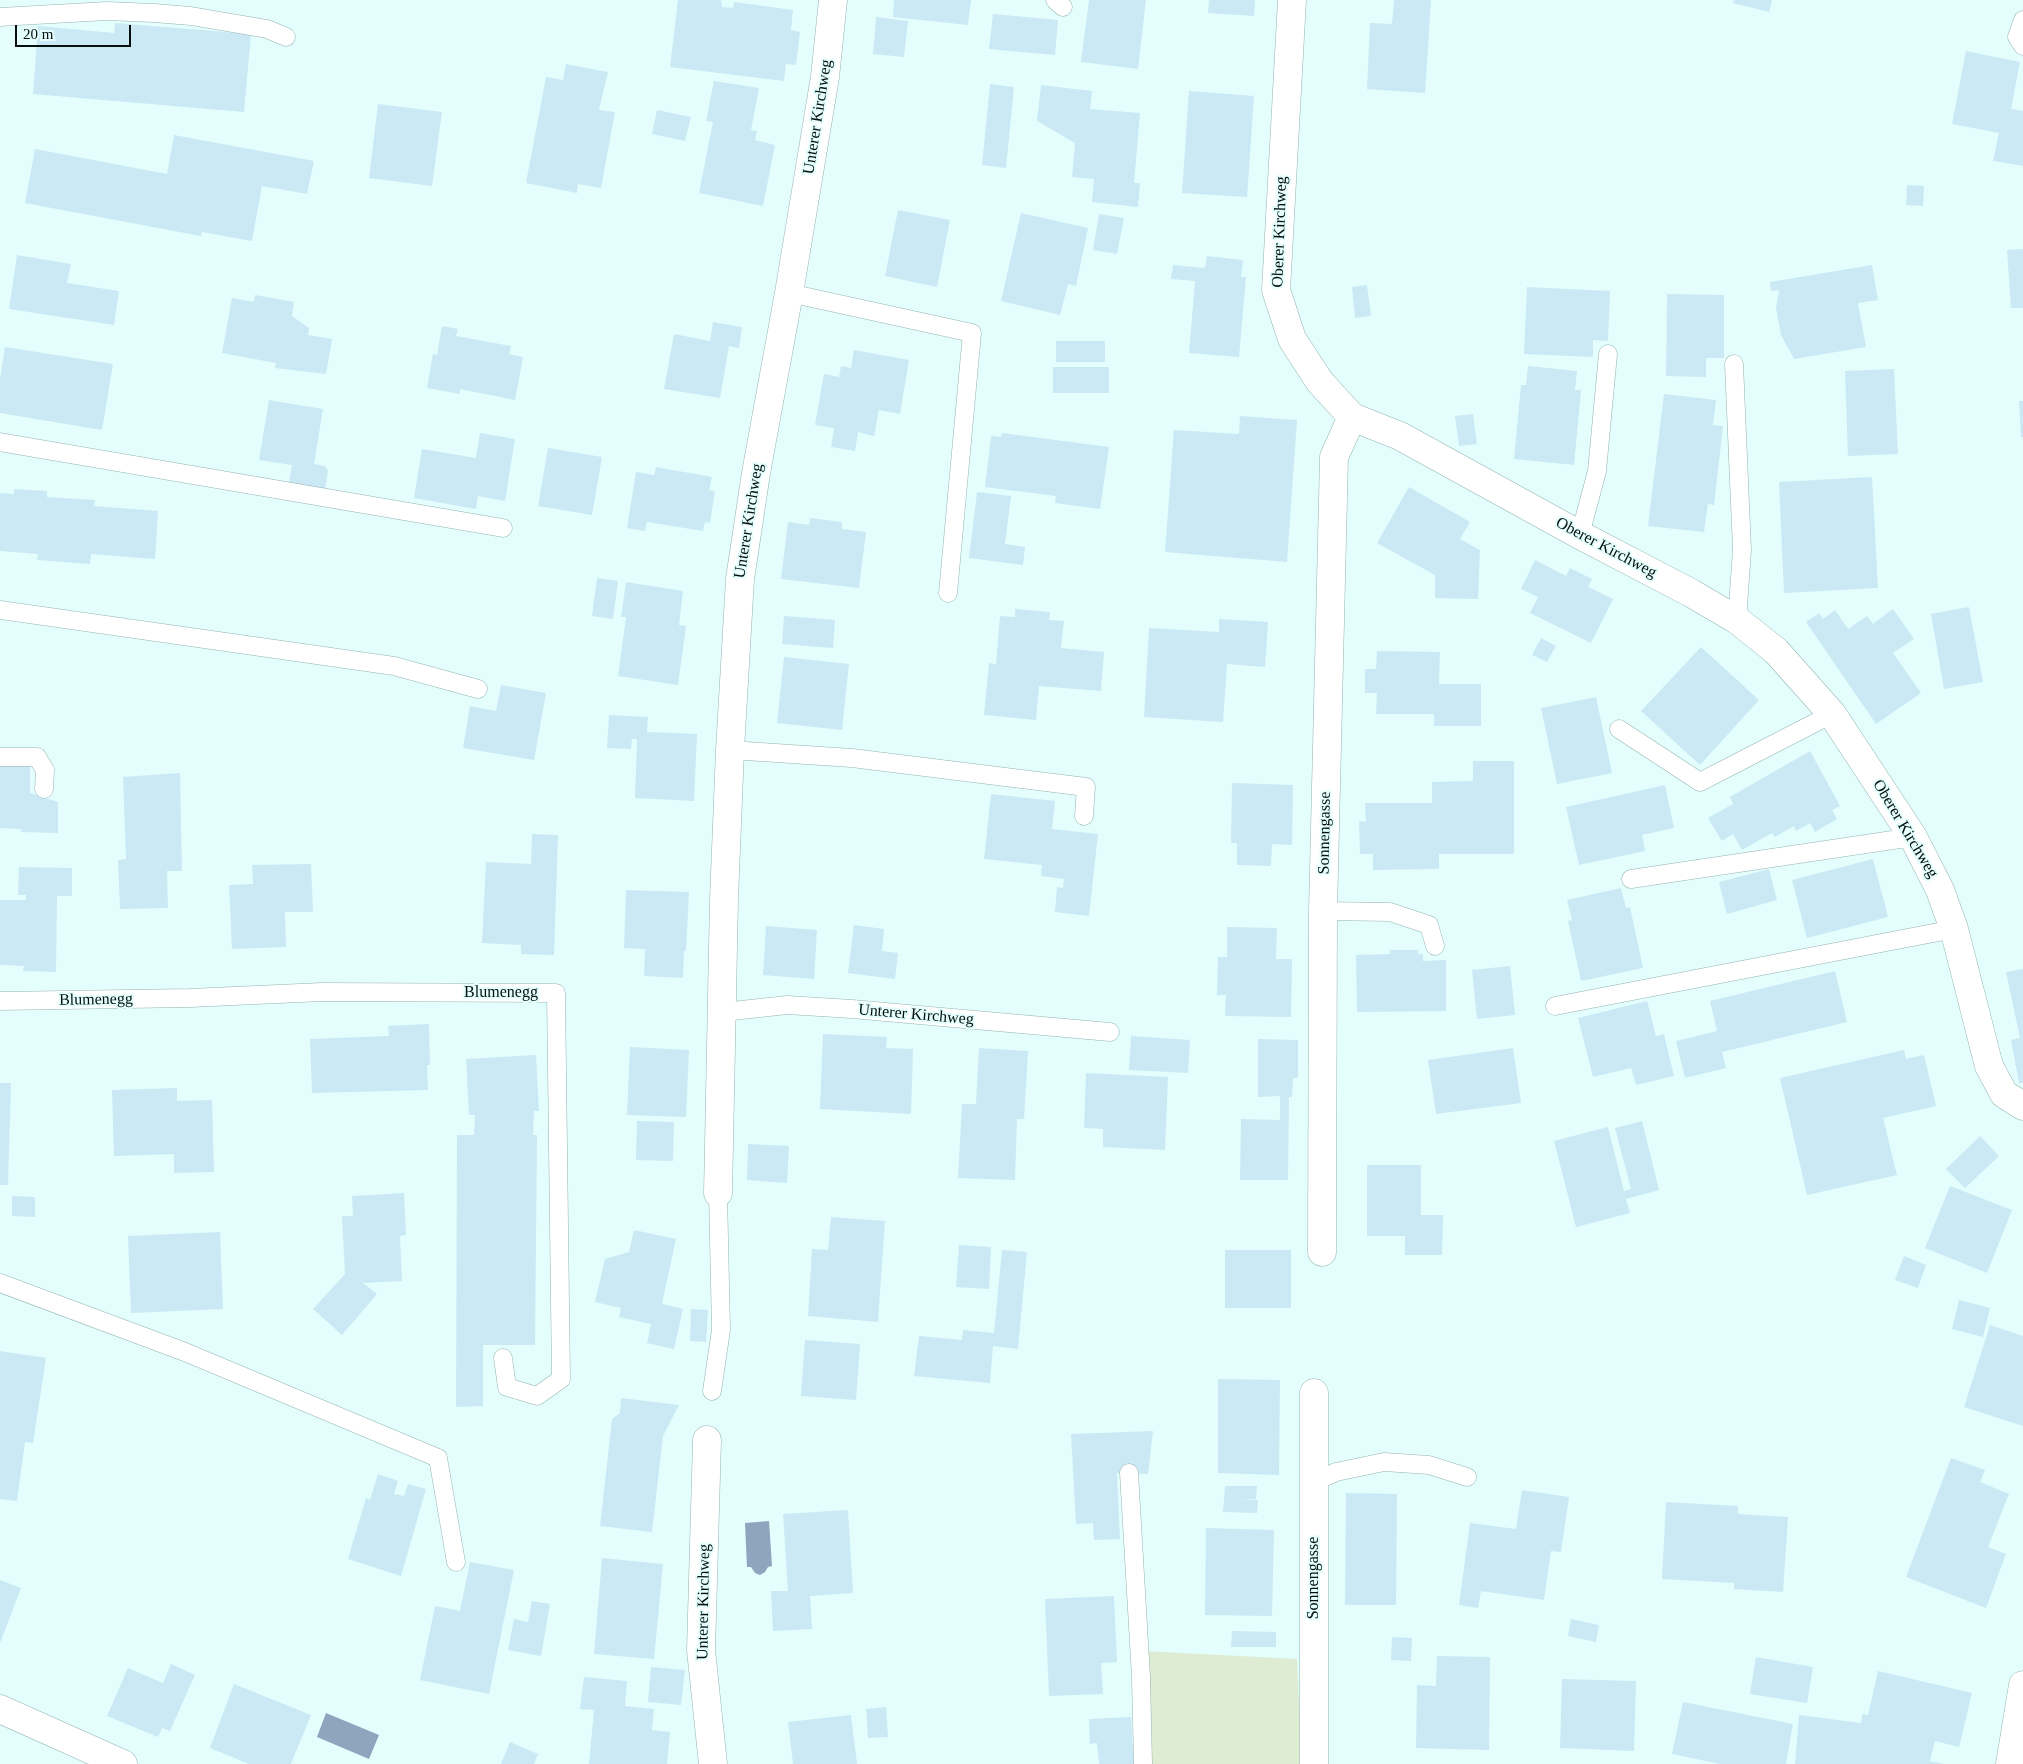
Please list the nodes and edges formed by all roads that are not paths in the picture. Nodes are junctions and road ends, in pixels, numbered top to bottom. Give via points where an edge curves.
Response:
1 (833, 0) edge
2 (1292, 0) edge
3 (0, 16) edge
4 (2023, 20) edge
5 (286, 37) dead end
6 (2023, 46) edge
7 (789, 293) junction
8 (1608, 354) dead end
9 (1734, 364) dead end
10 (1352, 417) junction
11 (0, 442) edge
12 (503, 528) dead end
13 (1580, 535) junction
14 (948, 593) dead end
15 (0, 610) edge
16 (1737, 620) junction
17 (478, 689) dead end
18 (1832, 714) junction
19 (1619, 729) dead end
20 (730, 750) junction
21 (0, 757) edge
22 (44, 789) dead end
23 (1084, 816) dead end
24 (1914, 837) junction
25 (1631, 878) dead end
26 (1323, 911) junction
27 (1954, 930) junction
28 (1435, 946) dead end
29 (0, 1001) edge
30 (1555, 1006) dead end
31 (722, 1012) junction
32 (1110, 1032) dead end
33 (2023, 1106) edge
34 (718, 1192) joint
35 (1322, 1252) dead end
36 (0, 1283) edge
37 (503, 1358) dead end
38 (712, 1391) dead end
39 (1314, 1393) dead end
40 (707, 1440) dead end
41 (1129, 1473) dead end
42 (1467, 1476) dead end
43 (1314, 1482) junction
44 (456, 1562) dead end
45 (2023, 1685) edge
46 (0, 1710) edge
47 (123, 1764) edge
48 (713, 1764) edge
49 (1144, 1764) edge
50 (1314, 1764) edge
51 (2010, 1764) edge

1 - 7 street, Unterer Kirchweg via 825,78
2 - 10 street, Oberer Kirchweg via 1276,290 1292,339 1320,382
3 - 5 lane via 107,11 154,13 267,29
4 - 6 lane via 2017,37
7 - 14 lane via 972,333
7 - 20 street, Unterer Kirchweg via 740,579
8 - 13 lane via 1597,471
9 - 16 lane via 1742,550
10 - 13 street, Oberer Kirchweg via 1400,436
10 - 26 street, Sonnengasse via 1334,458
11 - 12 lane
13 - 16 street, Oberer Kirchweg
15 - 17 lane via 394,666
16 - 18 street, Oberer Kirchweg via 1776,651
18 - 19 lane via 1700,782
18 - 24 street, Oberer Kirchweg
20 - 23 lane via 852,758 1086,788
20 - 31 street, Unterer Kirchweg
21 - 22 lane via 37,758 45,770
24 - 25 lane
24 - 27 street, Oberer Kirchweg via 1940,890
26 - 28 lane via 1390,912 1429,925
26 - 35 street, Sonnengasse
27 - 30 lane
27 - 33 street, Oberer Kirchweg via 1989,1066 2004,1094
29 - 37 lane, Blumenegg via 322,992 556,993 560,1379 537,1396 507,1386
31 - 32 lane, Unterer Kirchweg via 786,1005
31 - 34 street, Unterer Kirchweg
34 - 38 lane, Unterer Kirchweg via 721,1330
36 - 44 lane via 185,1352 438,1458
39 - 43 street, Sonnengasse
40 - 48 street, Unterer Kirchweg via 701,1650
41 - 49 lane
42 - 43 lane via 1429,1465 1384,1462 1336,1472
43 - 50 street, Sonnengasse
45 - 51 street
46 - 47 street

